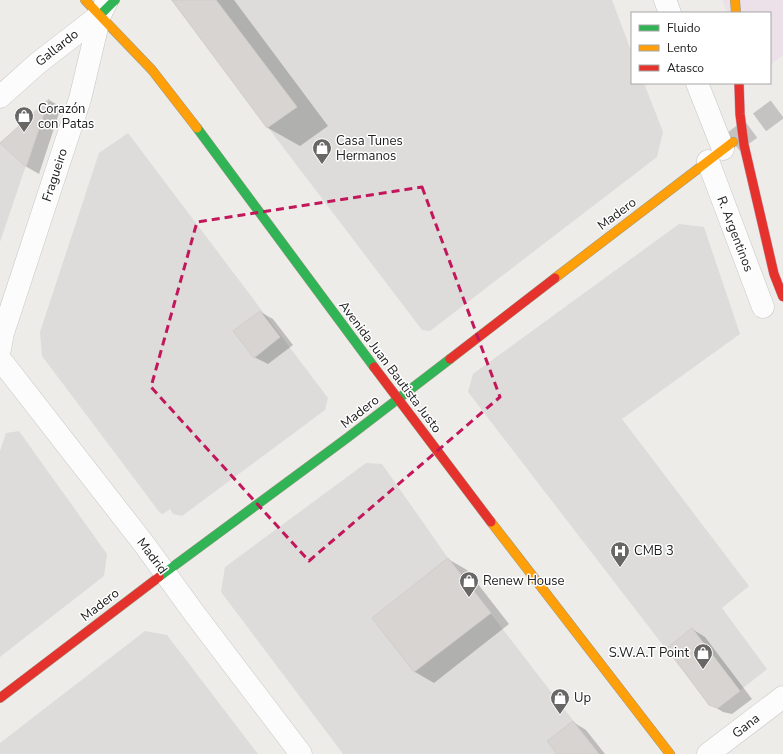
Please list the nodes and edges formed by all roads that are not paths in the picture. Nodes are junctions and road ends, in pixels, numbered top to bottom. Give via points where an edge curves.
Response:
1 (85, 0) edge
2 (665, 0) edge
3 (735, 0) edge
4 (108, 5) edge
5 (670, 12) edge
6 (736, 12) edge
7 (697, 84) edge
8 (739, 84) edge
9 (0, 97) edge
10 (721, 151) junction
11 (783, 297) edge
12 (763, 307) dead end
13 (0, 349) edge
14 (0, 359) edge
15 (397, 399) junction
16 (164, 572) junction
17 (783, 696) edge
18 (0, 698) edge
19 (301, 754) edge
20 (670, 754) edge
21 (708, 754) edge

1 - 4 main road, Avenida Juan Bautista Justo
2 - 5 street
3 - 6 main road
4 - 9 street, Gallardo
4 - 13 street, Fragueiro
4 - 15 main road, Avenida Juan Bautista Justo via 152,70
7 - 10 street, R. Argentinos
8 - 11 main road, bridge via 744,145 774,274
10 - 12 street, R. Argentinos
10 - 15 main road, Madero
14 - 16 street, Madrid
15 - 16 main road, Madero
15 - 20 main road, Avenida Juan Bautista Justo
16 - 18 main road, Madero
16 - 19 street, Madrid
17 - 21 street, Gana

